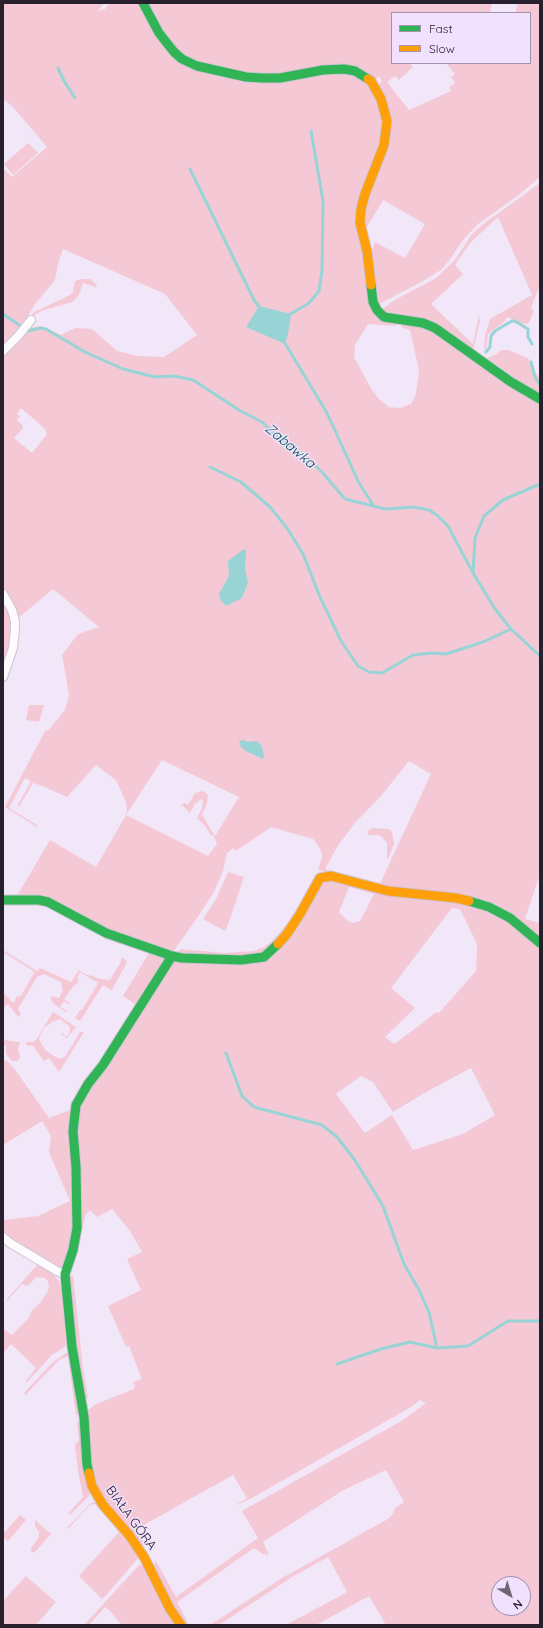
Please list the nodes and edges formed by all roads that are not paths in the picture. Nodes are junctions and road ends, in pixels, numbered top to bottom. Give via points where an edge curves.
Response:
1 (142, 3) edge
2 (27, 324) dead end
3 (3, 351) edge
4 (540, 399) edge
5 (3, 594) edge
6 (3, 677) edge
7 (3, 900) edge
8 (540, 943) edge
9 (172, 956) junction
10 (3, 1237) edge
11 (65, 1274) junction
12 (181, 1625) edge

1 - 4 street via 174,52 197,66 262,78 344,69 355,71 371,81 381,99 387,122 384,145 365,194 360,223 367,251 374,306 384,317 423,323 435,328 511,382
2 - 3 street
5 - 6 street via 15,621 15,639
7 - 9 street via 48,902 106,934
8 - 9 street via 510,918 489,907 456,898 388,891 331,876 320,878 287,934 277,947 264,957 241,960
9 - 11 street via 76,1105 73,1131 77,1228
10 - 11 street via 57,1272
11 - 12 street, BIAŁA GÓRA via 72,1347 92,1486 144,1557 170,1609

